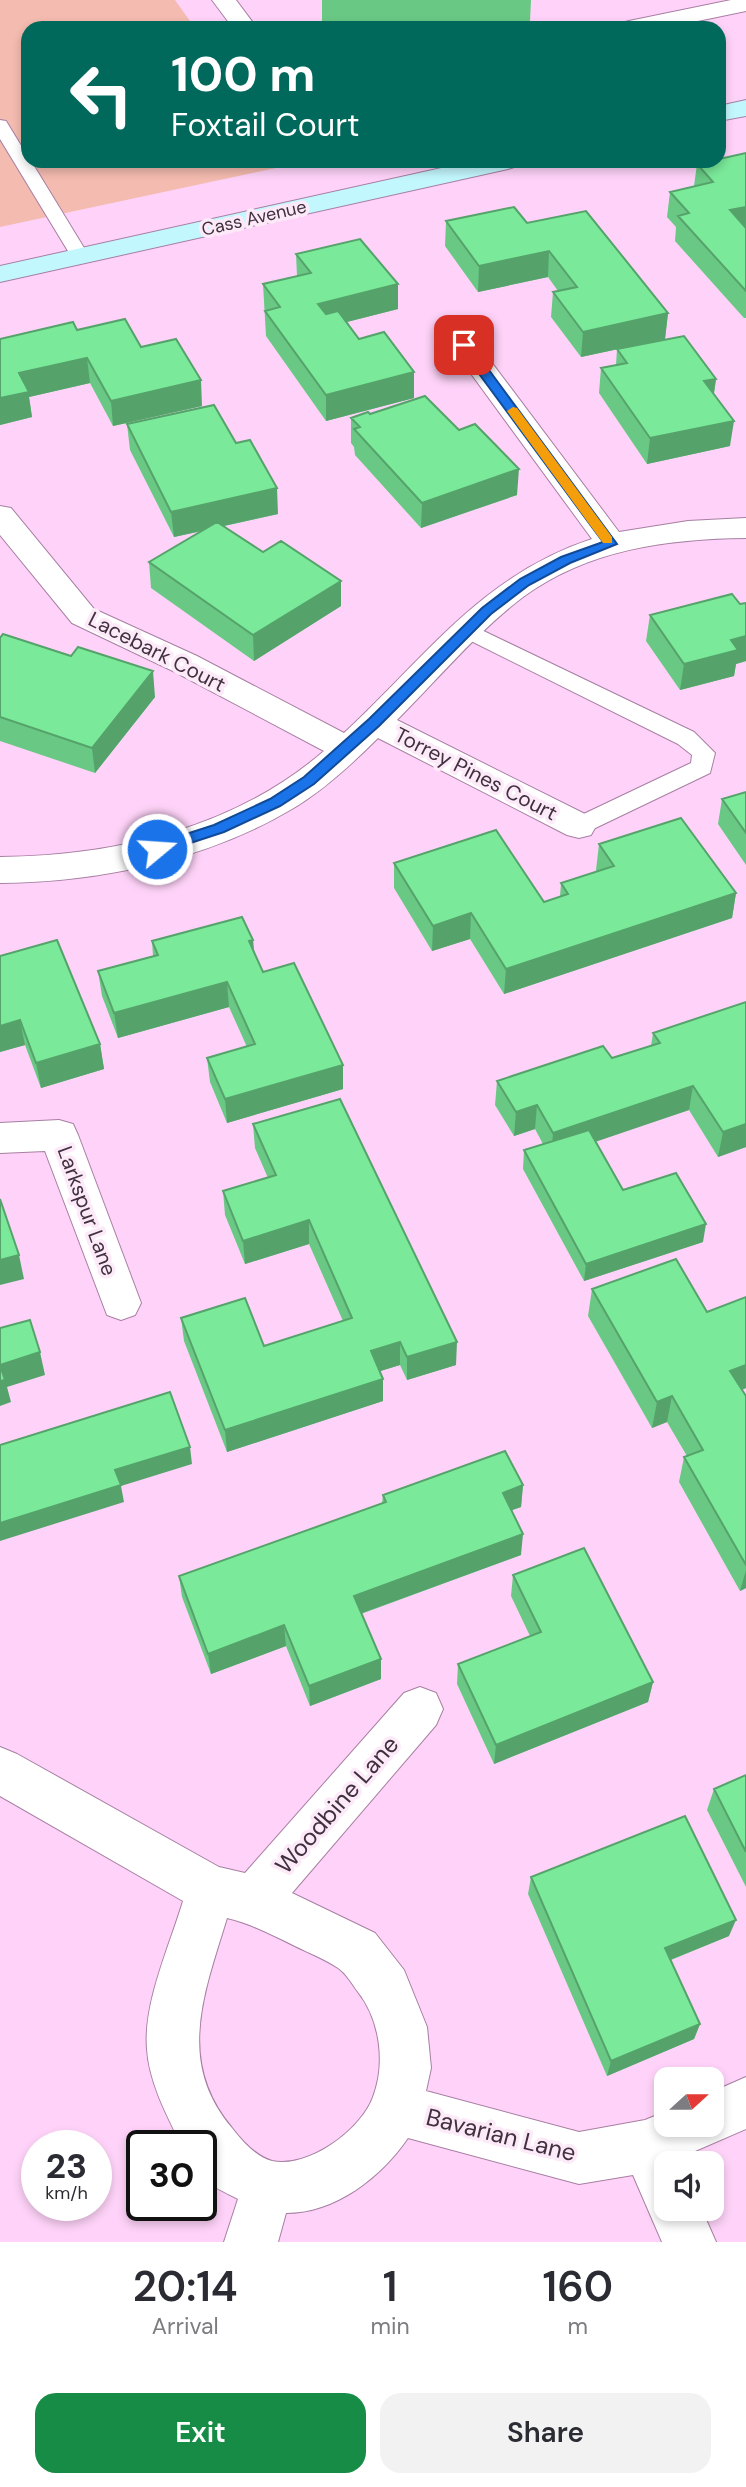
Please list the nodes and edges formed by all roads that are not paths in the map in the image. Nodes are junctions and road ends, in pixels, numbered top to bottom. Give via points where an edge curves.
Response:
1 (224, 0) edge
2 (746, 4) edge
3 (240, 21) edge
4 (663, 21) edge
5 (746, 108) edge
6 (726, 112) edge
7 (0, 125) edge
8 (21, 159) edge
9 (26, 168) edge
10 (476, 168) edge
11 (80, 256) junction
12 (0, 274) edge
13 (464, 345) dead end
14 (0, 515) edge
15 (746, 528) edge
16 (611, 544) junction
17 (467, 630) junction
18 (374, 722) junction
19 (346, 748) junction
20 (579, 826) joint
21 (0, 870) edge
22 (0, 1138) edge
23 (121, 1303) dead end
24 (420, 1709) dead end
25 (0, 1770) edge
26 (233, 1895) junction
27 (746, 2103) edge
28 (397, 2109) junction
29 (724, 2113) edge
30 (667, 2137) edge
31 (647, 2146) junction
32 (654, 2162) edge
33 (268, 2187) junction
34 (679, 2221) edge
35 (251, 2242) edge
36 (688, 2242) edge

1 - 3 street
2 - 4 street
5 - 6 main road
7 - 8 lane
9 - 11 lane
10 - 11 main road, Cass Avenue
11 - 12 main road, Cass Avenue
13 - 16 street
14 - 19 street, Lacebark Court via 83,616
15 - 16 street via 660,533
16 - 17 street via 524,582
17 - 18 street
17 - 20 lane via 686,738 704,753 702,767
18 - 19 street
18 - 20 street, Torrey Pines Court
19 - 21 street via 275,803 219,829 95,863
22 - 23 street, Larkspur Lane via 59,1135
24 - 26 street, Woodbine Lane
25 - 26 street, Bavarian Lane
26 - 28 street, Bavarian Lane via 357,1951 386,1987 402,2027 405,2068
26 - 33 street, Bavarian Lane via 175,2008 172,2049 185,2098 205,2137 229,2166
27 - 29 street
28 - 31 street, Bavarian Lane via 579,2158
28 - 33 street, Bavarian Lane via 375,2141 347,2166 306,2187
30 - 31 street, Bavarian Lane
31 - 32 street
33 - 35 street
34 - 36 street

